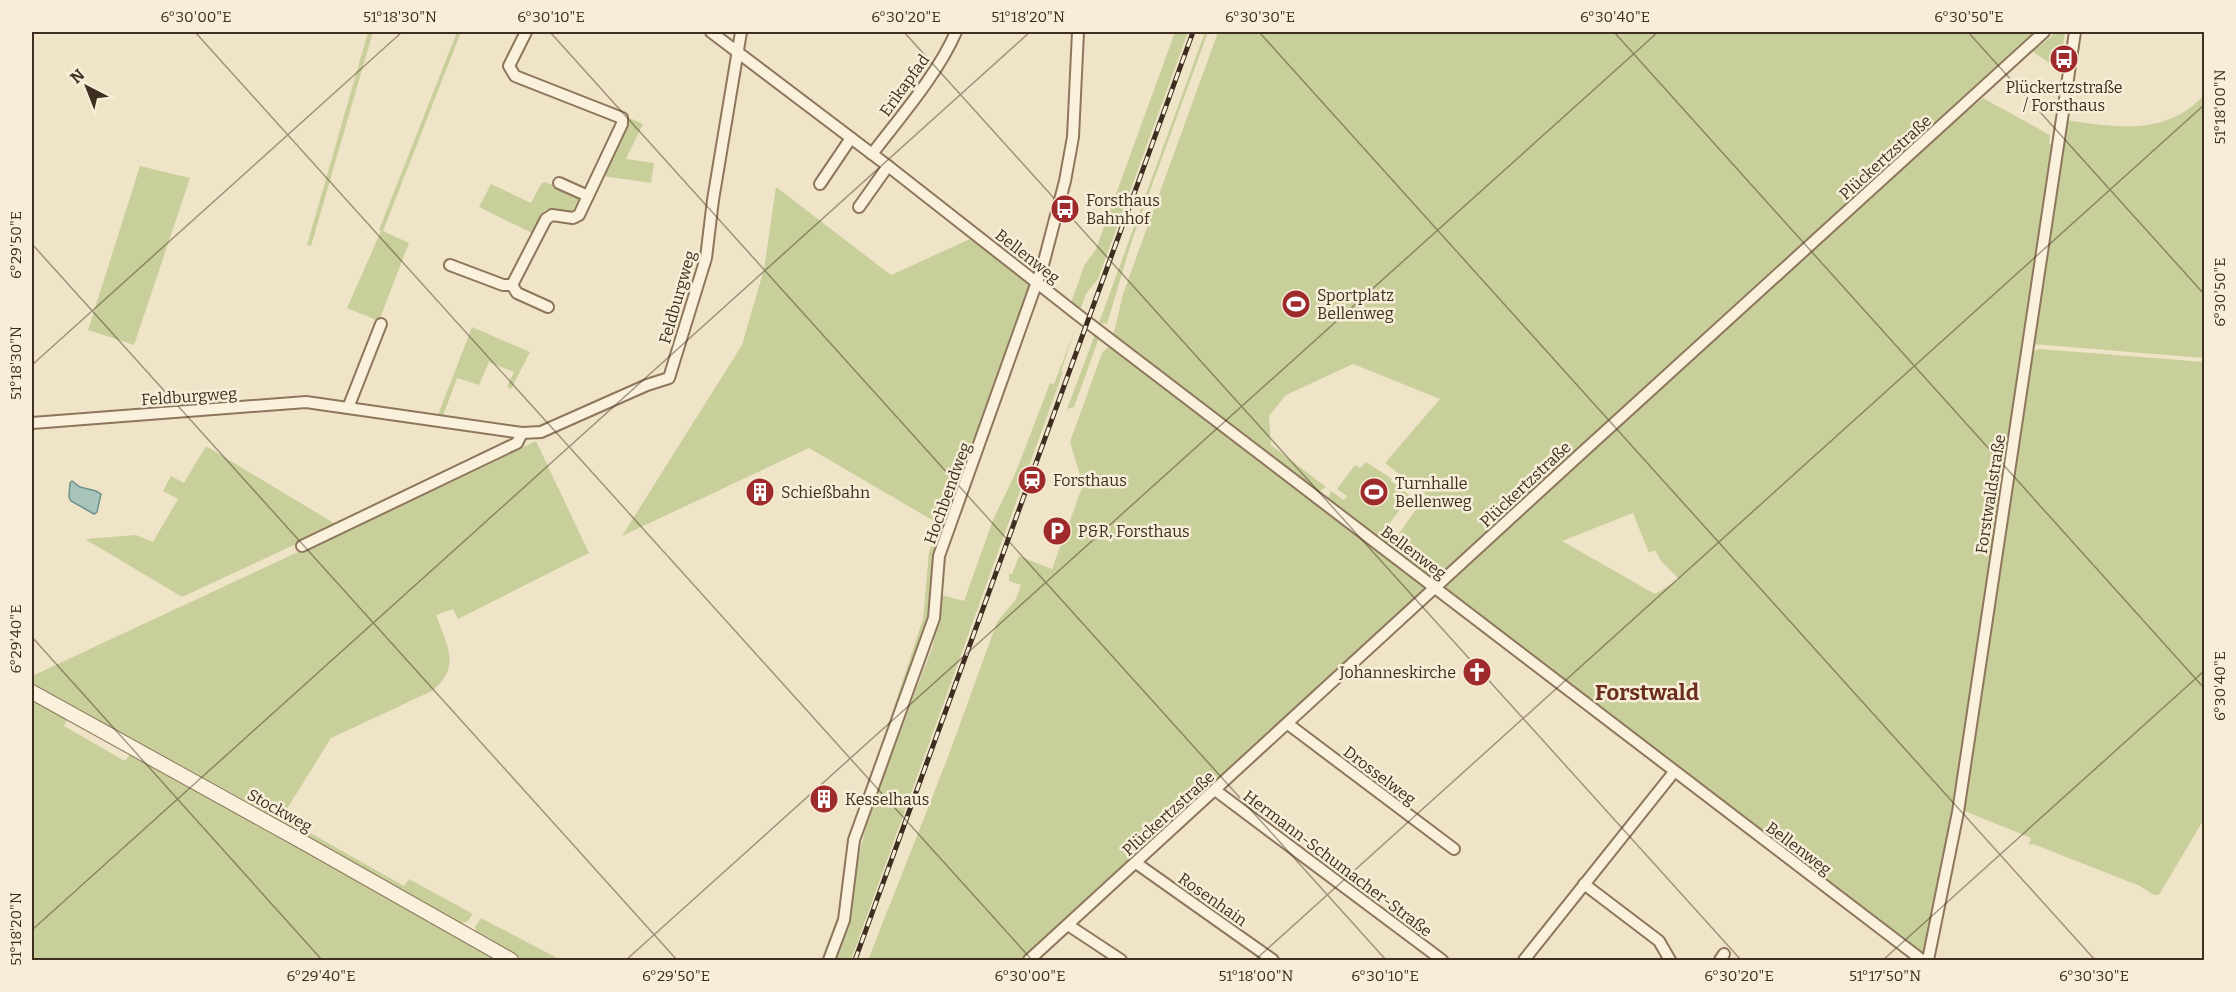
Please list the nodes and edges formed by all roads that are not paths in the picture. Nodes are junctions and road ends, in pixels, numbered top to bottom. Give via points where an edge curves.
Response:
1 (526, 32) edge
2 (711, 32) edge
3 (741, 32) edge
4 (956, 32) edge
5 (1078, 32) edge
6 (2044, 32) edge
7 (2075, 32) edge
8 (739, 53) junction
9 (851, 138) junction
10 (872, 154) junction
11 (888, 166) junction
12 (558, 183) dead end
13 (820, 183) dead end
14 (588, 196) junction
15 (859, 207) dead end
16 (450, 265) dead end
17 (1038, 282) junction
18 (512, 285) junction
19 (548, 308) dead end
20 (381, 324) dead end
21 (348, 408) junction
22 (32, 423) edge
23 (522, 433) junction
24 (302, 546) dead end
25 (1436, 588) junction
26 (32, 692) edge
27 (1288, 724) junction
28 (1674, 772) junction
29 (1215, 790) junction
30 (1454, 849) dead end
31 (1136, 863) junction
32 (1584, 884) junction
33 (1068, 925) junction
34 (511, 960) edge
35 (829, 960) edge
36 (1029, 960) edge
37 (1121, 960) edge
38 (1273, 960) edge
39 (1442, 960) edge
40 (1524, 960) edge
41 (1670, 960) edge
42 (1922, 960) edge
43 (1928, 960) edge

1 - 14 street via 509,66 515,76 622,118
2 - 8 street, Bellenweg
3 - 8 street, Feldburgweg
4 - 10 street, Erikapfad via 938,64
5 - 17 street, Hochbendweg via 1073,137
6 - 25 street, Plückertzstraße
7 - 43 street, Forstwaldstraße via 1958,812
8 - 9 street, Bellenweg
8 - 23 street, Feldburgweg via 706,258 669,378 541,432
9 - 10 street, Bellenweg
9 - 13 street
10 - 11 street, Bellenweg
11 - 15 street
11 - 17 street, Bellenweg
12 - 14 street
14 - 18 street via 579,215 552,215 546,219
16 - 18 street
17 - 25 street, Bellenweg
17 - 35 street, Hochbendweg via 939,556 934,618 854,840 844,920
18 - 19 street via 517,293
20 - 21 street
21 - 22 street, Feldburgweg via 306,402
21 - 23 street, Feldburgweg
23 - 24 street via 517,444
25 - 27 street, Plückertzstraße
25 - 28 street, Bellenweg
26 - 34 street, Stockweg
27 - 29 street, Plückertzstraße
27 - 30 street, Drosselweg
28 - 32 street
28 - 42 street, Bellenweg
29 - 31 street, Plückertzstraße
29 - 39 street, Hermann-Schumacher-Straße
31 - 33 street, Plückertzstraße
31 - 38 street, Rosenhain
32 - 40 street
32 - 41 street via 1659,941
33 - 36 street, Plückertzstraße
33 - 37 street

